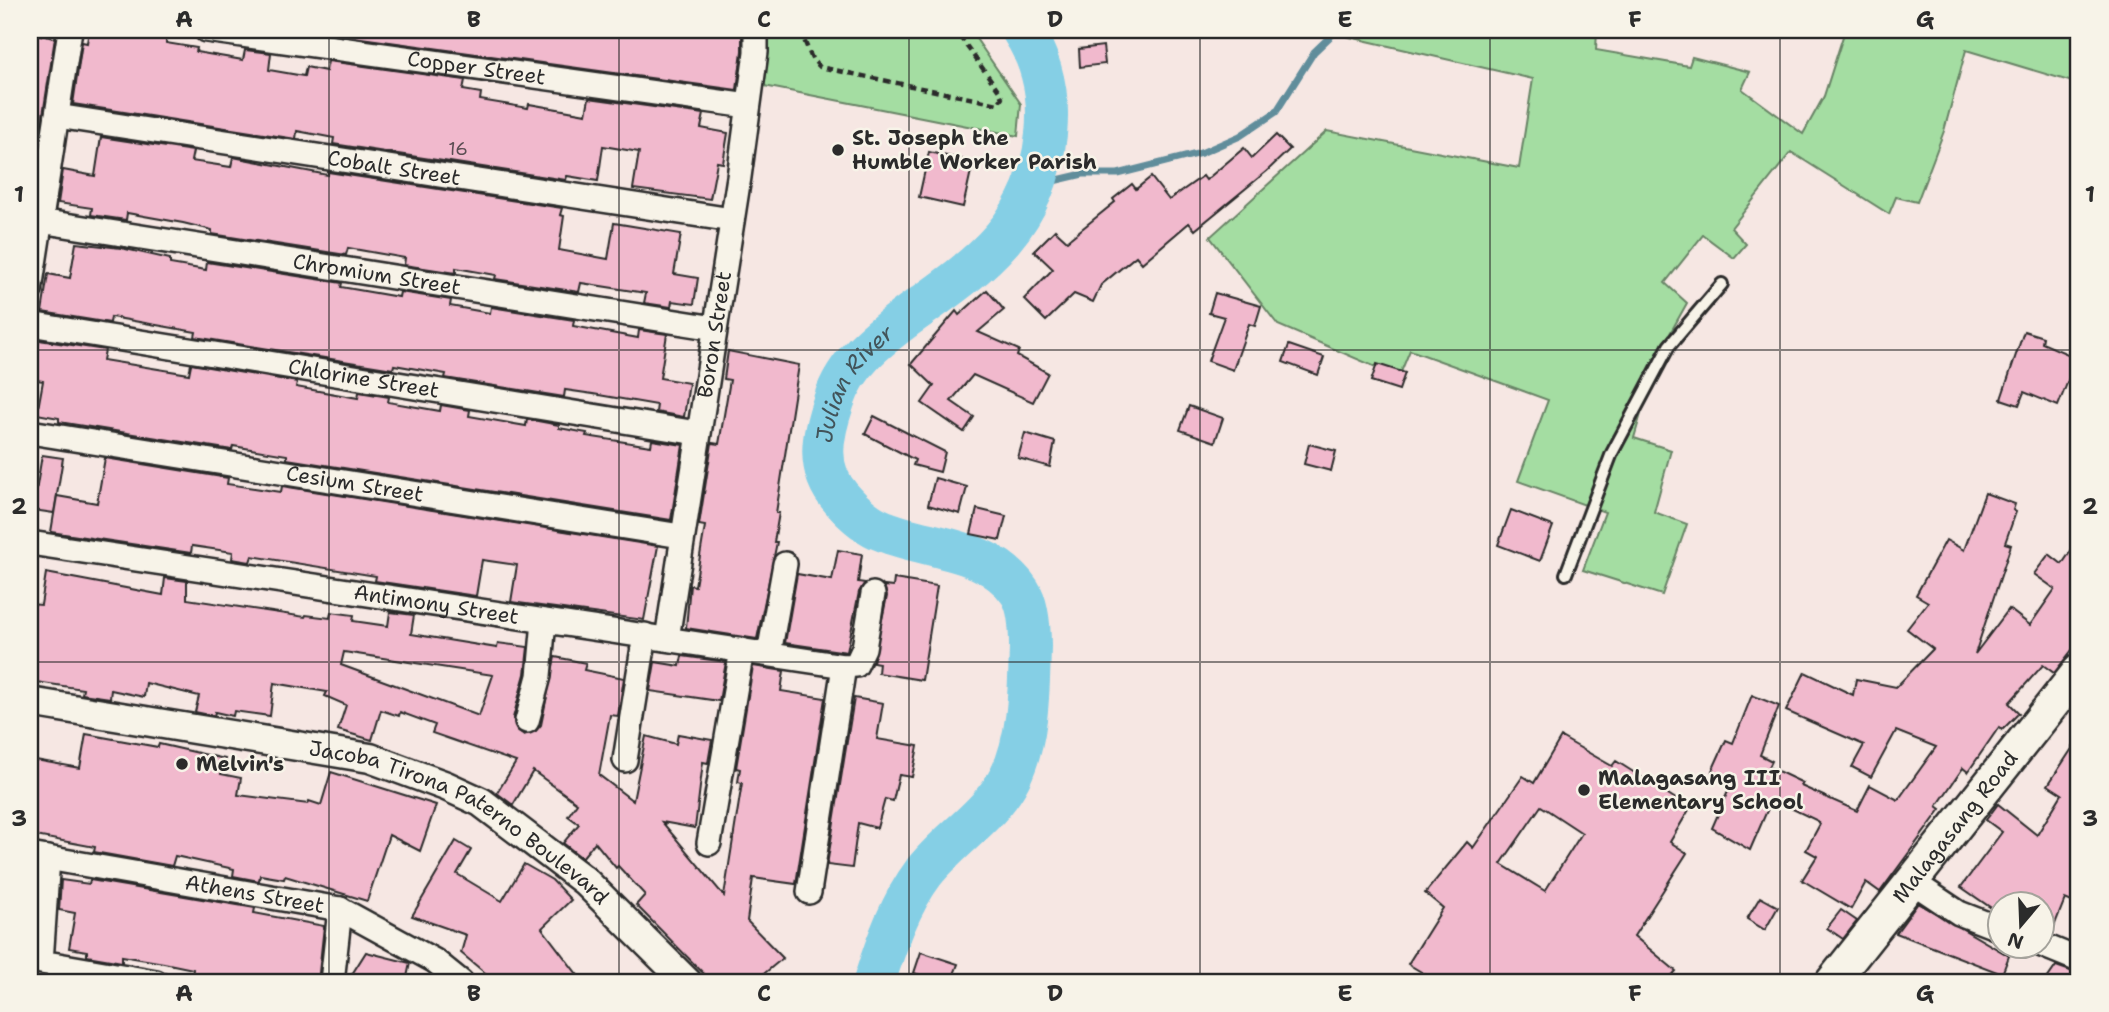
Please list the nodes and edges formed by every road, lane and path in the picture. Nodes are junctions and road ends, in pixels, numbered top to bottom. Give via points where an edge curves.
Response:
1 (70, 30) edge
2 (206, 30) edge
3 (756, 30) edge
4 (800, 30) edge
5 (955, 30) edge
6 (748, 106) junction
7 (57, 116) junction
8 (732, 220) junction
9 (40, 221) junction
10 (1722, 284) dead end
11 (30, 290) edge
12 (30, 324) edge
13 (715, 328) junction
14 (30, 432) edge
15 (697, 433) junction
16 (681, 536) junction
17 (30, 543) edge
18 (785, 564) dead end
19 (1566, 574) dead end
20 (873, 594) dead end
21 (544, 621) junction
22 (656, 637) junction
23 (742, 650) junction
24 (769, 654) junction
25 (844, 666) junction
26 (2079, 671) edge
27 (30, 702) edge
28 (527, 721) dead end
29 (625, 760) dead end
30 (709, 843) dead end
31 (39, 857) edge
32 (1910, 881) junction
33 (809, 892) dead end
34 (340, 909) junction
35 (1986, 924) edge
36 (2056, 951) edge
37 (2079, 960) edge
38 (39, 972) edge
39 (156, 982) edge
40 (332, 982) edge
41 (461, 982) edge
42 (687, 982) edge
43 (1832, 982) edge

1 - 7 street
2 - 6 street, Copper Street
3 - 6 street, Boron Street
4 - 5 path via 820,67 998,104 1002,98 999,91
6 - 8 street, Boron Street
7 - 8 street, Cobalt Street
7 - 9 street
8 - 13 street, Boron Street
9 - 11 street
9 - 13 street, Chromium Street
10 - 19 lane via 1669,346 1612,453
12 - 15 street, Chlorine Street
13 - 15 street, Boron Street
14 - 16 street, Cesium Street
15 - 16 street, Boron Street
16 - 22 street, Boron Street
17 - 21 street, Antimony Street
18 - 24 street
20 - 25 street via 864,648 856,665
21 - 22 street, Antimony Street
21 - 28 street via 539,676
22 - 23 street, Antimony Street
22 - 29 street, Boron Street
23 - 24 street, Antimony Street
23 - 30 street
24 - 25 street, Antimony Street
25 - 33 street
26 - 32 main road, Malagasang Road
27 - 42 street, Jacoba Tirona Paterno Boulevard via 370,758 446,786 481,802 585,881
31 - 34 street, Athens Street
31 - 38 street
32 - 35 street via 1959,913
32 - 43 main road, Malagasang Road
34 - 40 street
34 - 41 street, Athens Street via 435,961
36 - 37 street
38 - 39 street

